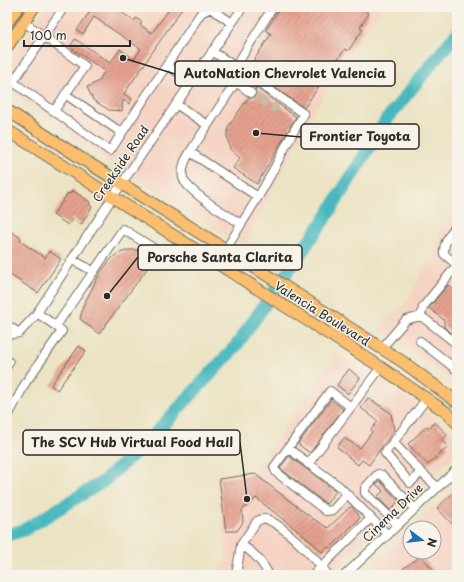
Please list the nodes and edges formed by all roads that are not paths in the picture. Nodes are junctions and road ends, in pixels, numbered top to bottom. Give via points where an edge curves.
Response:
1 (18, 7) edge
2 (34, 7) edge
3 (64, 7) edge
4 (243, 7) edge
5 (273, 7) edge
6 (211, 8) edge
7 (24, 22) junction
8 (7, 23) edge
9 (232, 23) junction
10 (44, 36) junction
11 (7, 47) edge
12 (212, 52) junction
13 (205, 61) junction
14 (167, 65) junction
15 (236, 67) junction
16 (243, 72) junction
17 (233, 80) junction
18 (191, 82) junction
19 (251, 93) tunnel mouth
20 (65, 94) junction
21 (176, 104) junction
22 (7, 110) edge
23 (54, 110) junction
24 (207, 125) junction
25 (7, 130) edge
26 (122, 133) junction
27 (190, 152) junction
28 (122, 183) junction
29 (113, 197) junction
30 (258, 197) junction
31 (241, 224) junction
32 (457, 225) edge
33 (226, 249) junction
34 (158, 251) dead end
35 (73, 260) junction
36 (457, 265) edge
37 (93, 272) junction
38 (37, 313) junction
39 (421, 316) junction
40 (7, 325) edge
41 (56, 326) junction
42 (19, 333) junction
43 (7, 335) edge
44 (420, 341) dead end
45 (457, 344) edge
46 (382, 348) junction
47 (7, 360) edge
48 (7, 366) edge
49 (381, 367) junction
50 (457, 370) edge
51 (427, 398) junction
52 (457, 402) edge
53 (351, 406) junction
54 (7, 418) edge
55 (457, 423) edge
56 (393, 442) junction
57 (288, 448) junction
58 (308, 464) junction
59 (457, 469) edge
60 (421, 472) junction
61 (437, 487) junction
62 (346, 495) junction
63 (415, 509) junction
64 (370, 519) junction
65 (398, 525) junction
66 (388, 535) junction
67 (241, 545) junction
68 (322, 567) junction
69 (350, 573) edge
70 (236, 575) edge
71 (269, 575) edge
72 (313, 575) edge
73 (328, 575) edge

1 - 8 main road
2 - 7 main road
3 - 10 street
4 - 9 street, Creekside Road
5 - 15 street
6 - 9 street
6 - 14 street via 201,13
7 - 10 street
7 - 11 main road
9 - 12 street, Creekside Road
10 - 20 street via 85,66
10 - 23 street via 13,82
12 - 13 street, Creekside Road
12 - 15 street
13 - 17 street
13 - 18 street, Creekside Road
14 - 18 street
14 - 26 street
15 - 16 street
15 - 17 street
16 - 17 street via 242,80
16 - 30 street via 282,103 304,114
17 - 19 street
17 - 24 street
18 - 21 street, Creekside Road
20 - 23 street
20 - 26 street
21 - 24 street
21 - 28 street, Creekside Road
22 - 28 main road, Valencia Boulevard
23 - 26 street via 110,151
24 - 27 street
25 - 29 main road, Valencia Boulevard
27 - 30 street
27 - 31 street via 183,164 183,179 190,189
28 - 29 street, Creekside Road
28 - 33 main road, Valencia Boulevard
29 - 35 street, Creekside Road
29 - 49 main road, Valencia Boulevard
30 - 31 street
31 - 33 street
32 - 36 street via 449,235 444,249 444,254
33 - 46 main road, Valencia Boulevard
34 - 37 street via 123,229
35 - 37 street
35 - 38 street, Creekside Road
36 - 39 street via 423,307
37 - 41 street
38 - 41 street
38 - 42 street, Creekside Road
39 - 45 street
39 - 46 street via 406,320
40 - 42 street
41 - 54 street via 62,331 26,382
42 - 43 street
44 - 50 street
46 - 52 main road, Valencia Boulevard
47 - 48 street
49 - 51 main road, Valencia Boulevard
49 - 53 street
51 - 55 main road, Valencia Boulevard
51 - 56 street
53 - 57 street via 330,391
53 - 58 street
56 - 60 street
56 - 60 street via 385,453 410,483
57 - 58 street
57 - 62 street via 274,465 276,472 326,511 333,510
58 - 62 street via 340,487
59 - 61 street, Cinema Drive
60 - 61 street
61 - 63 street, Cinema Drive
62 - 64 street
63 - 65 street, Cinema Drive
63 - 65 street via 382,474 378,474 365,488 366,493
64 - 66 street
64 - 68 street
65 - 66 street, Cinema Drive
66 - 69 street, Cinema Drive
67 - 68 street via 257,521 264,518 303,546
67 - 70 street
67 - 71 street via 262,561
68 - 72 street
68 - 73 street

